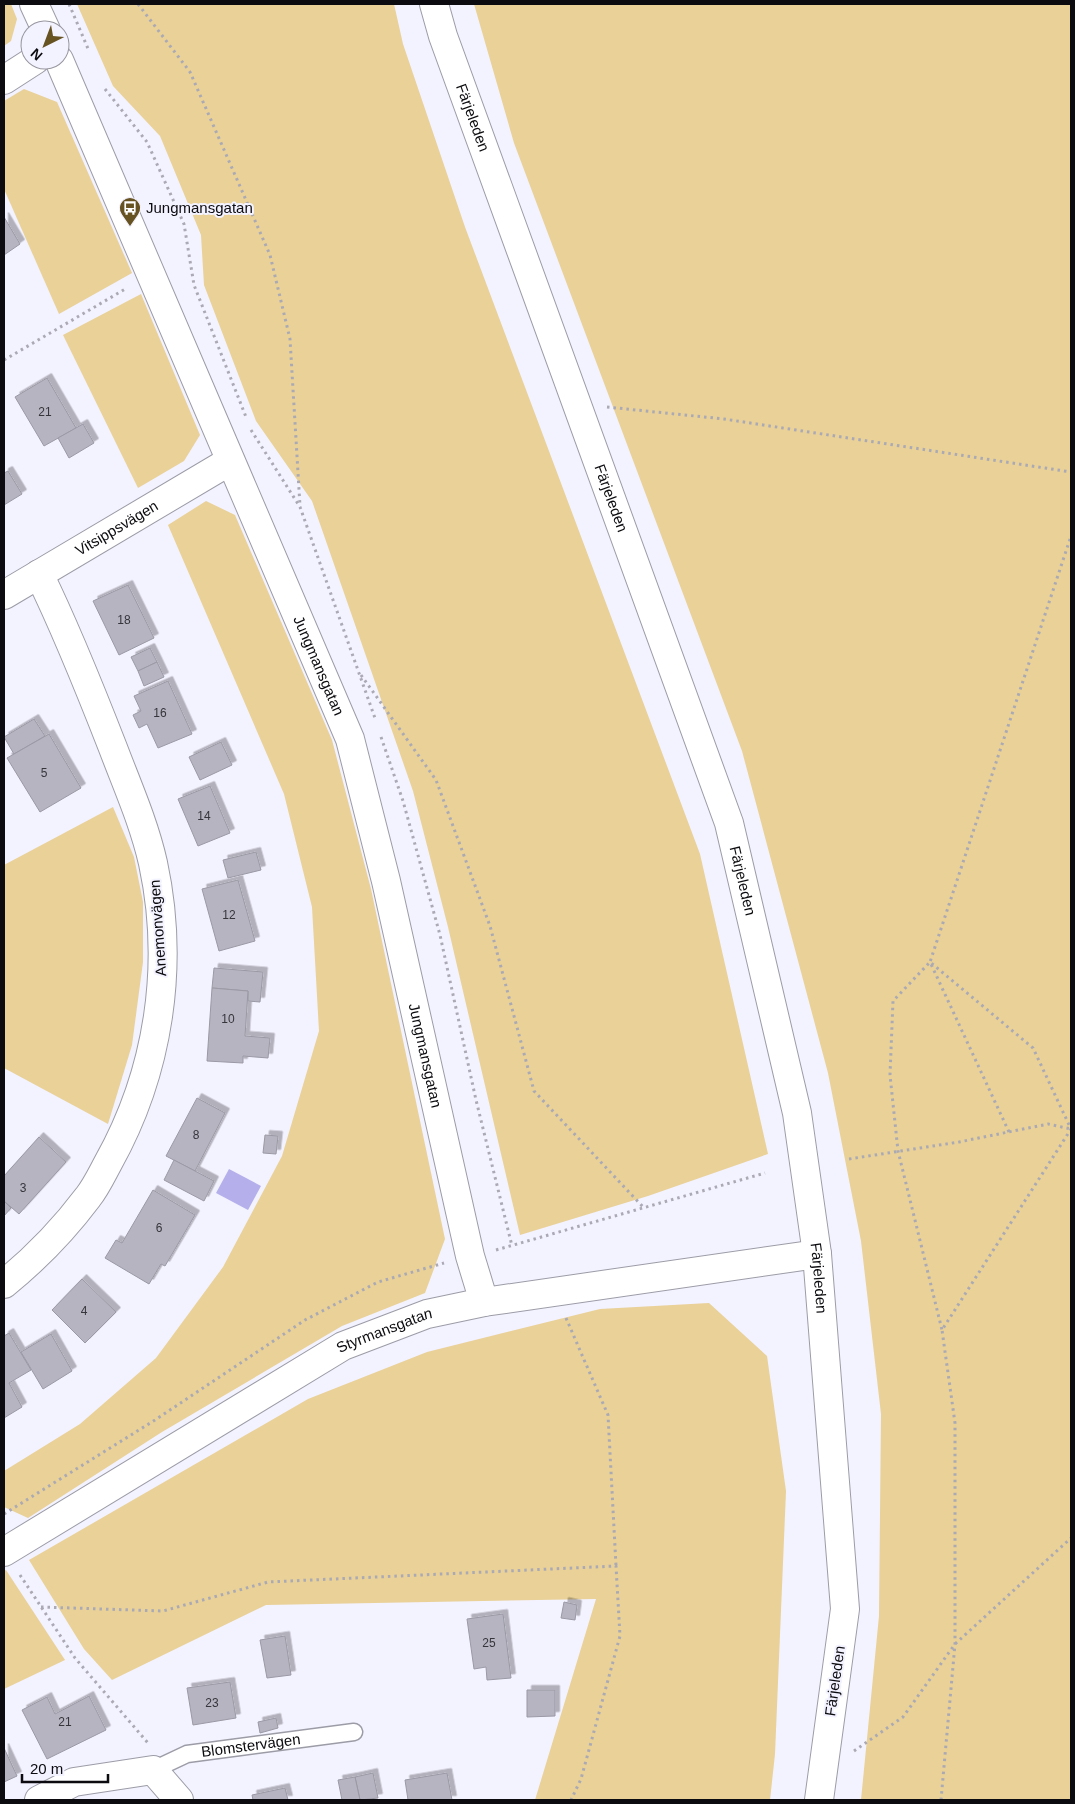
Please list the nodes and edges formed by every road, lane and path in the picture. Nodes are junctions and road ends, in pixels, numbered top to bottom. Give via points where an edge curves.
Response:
1 (34, 4) edge
2 (138, 4) edge
3 (434, 4) edge
4 (41, 20) edge
5 (20, 70) edge
6 (64, 70) edge
7 (4, 80) edge
8 (151, 274) junction
9 (4, 360) edge
10 (577, 404) junction
11 (230, 461) junction
12 (1071, 472) edge
13 (300, 507) dead end
14 (1071, 536) edge
15 (39, 574) junction
16 (4, 595) edge
17 (358, 671) dead end
18 (930, 962) junction
19 (1071, 1129) edge
20 (1009, 1132) junction
21 (898, 1151) junction
22 (850, 1159) dead end
23 (644, 1208) dead end
24 (817, 1254) junction
25 (4, 1284) edge
26 (554, 1292) junction
27 (484, 1302) junction
28 (942, 1330) junction
29 (1071, 1538) edge
30 (4, 1551) edge
31 (616, 1566) junction
32 (42, 1607) junction
33 (954, 1644) junction
34 (354, 1732) dead end
35 (153, 1770) junction
36 (823, 1771) junction
37 (39, 1800) edge
38 (180, 1800) edge
39 (571, 1800) edge
40 (819, 1800) edge
41 (941, 1800) edge

1 - 4 street
2 - 13 path via 190,72 270,255 290,339
3 - 10 street, Färjeleden
5 - 7 street
6 - 8 street, Jungmansgatan
8 - 9 path
8 - 11 street, Jungmansgatan
10 - 12 path via 724,419
10 - 24 street, Färjeleden via 730,824 797,1113
11 - 15 street, Vitsippsvägen
11 - 27 street, Jungmansgatan via 350,739 388,890 470,1256
14 - 18 path
15 - 16 street, Vitsippsvägen
15 - 25 street, Anemonvägen via 66,630 137,810 153,862 163,966 158,1020 146,1077 119,1142 90,1195 50,1242
17 - 23 path via 436,780 490,926 534,1091
18 - 19 path via 1033,1048
18 - 20 path
18 - 21 path via 893,1001 890,1075
19 - 20 path via 1048,1124
19 - 28 path
20 - 21 path
21 - 22 path
21 - 28 path
24 - 26 street, Styrmansgatan
24 - 36 street, Färjeleden via 845,1609
26 - 27 street, Styrmansgatan
26 - 31 path via 608,1415
27 - 30 street, Styrmansgatan via 427,1314 344,1346
28 - 33 path via 955,1423
29 - 33 path
30 - 32 path
31 - 32 path via 268,1582 164,1611
31 - 39 path via 620,1636 581,1779
32 - 35 path via 75,1658 148,1742
33 - 36 path via 903,1717
33 - 41 path
34 - 35 lane, Blomstervägen via 187,1754
35 - 37 street, Blomstervägen via 74,1782
35 - 38 street
36 - 40 street, Färjeleden

